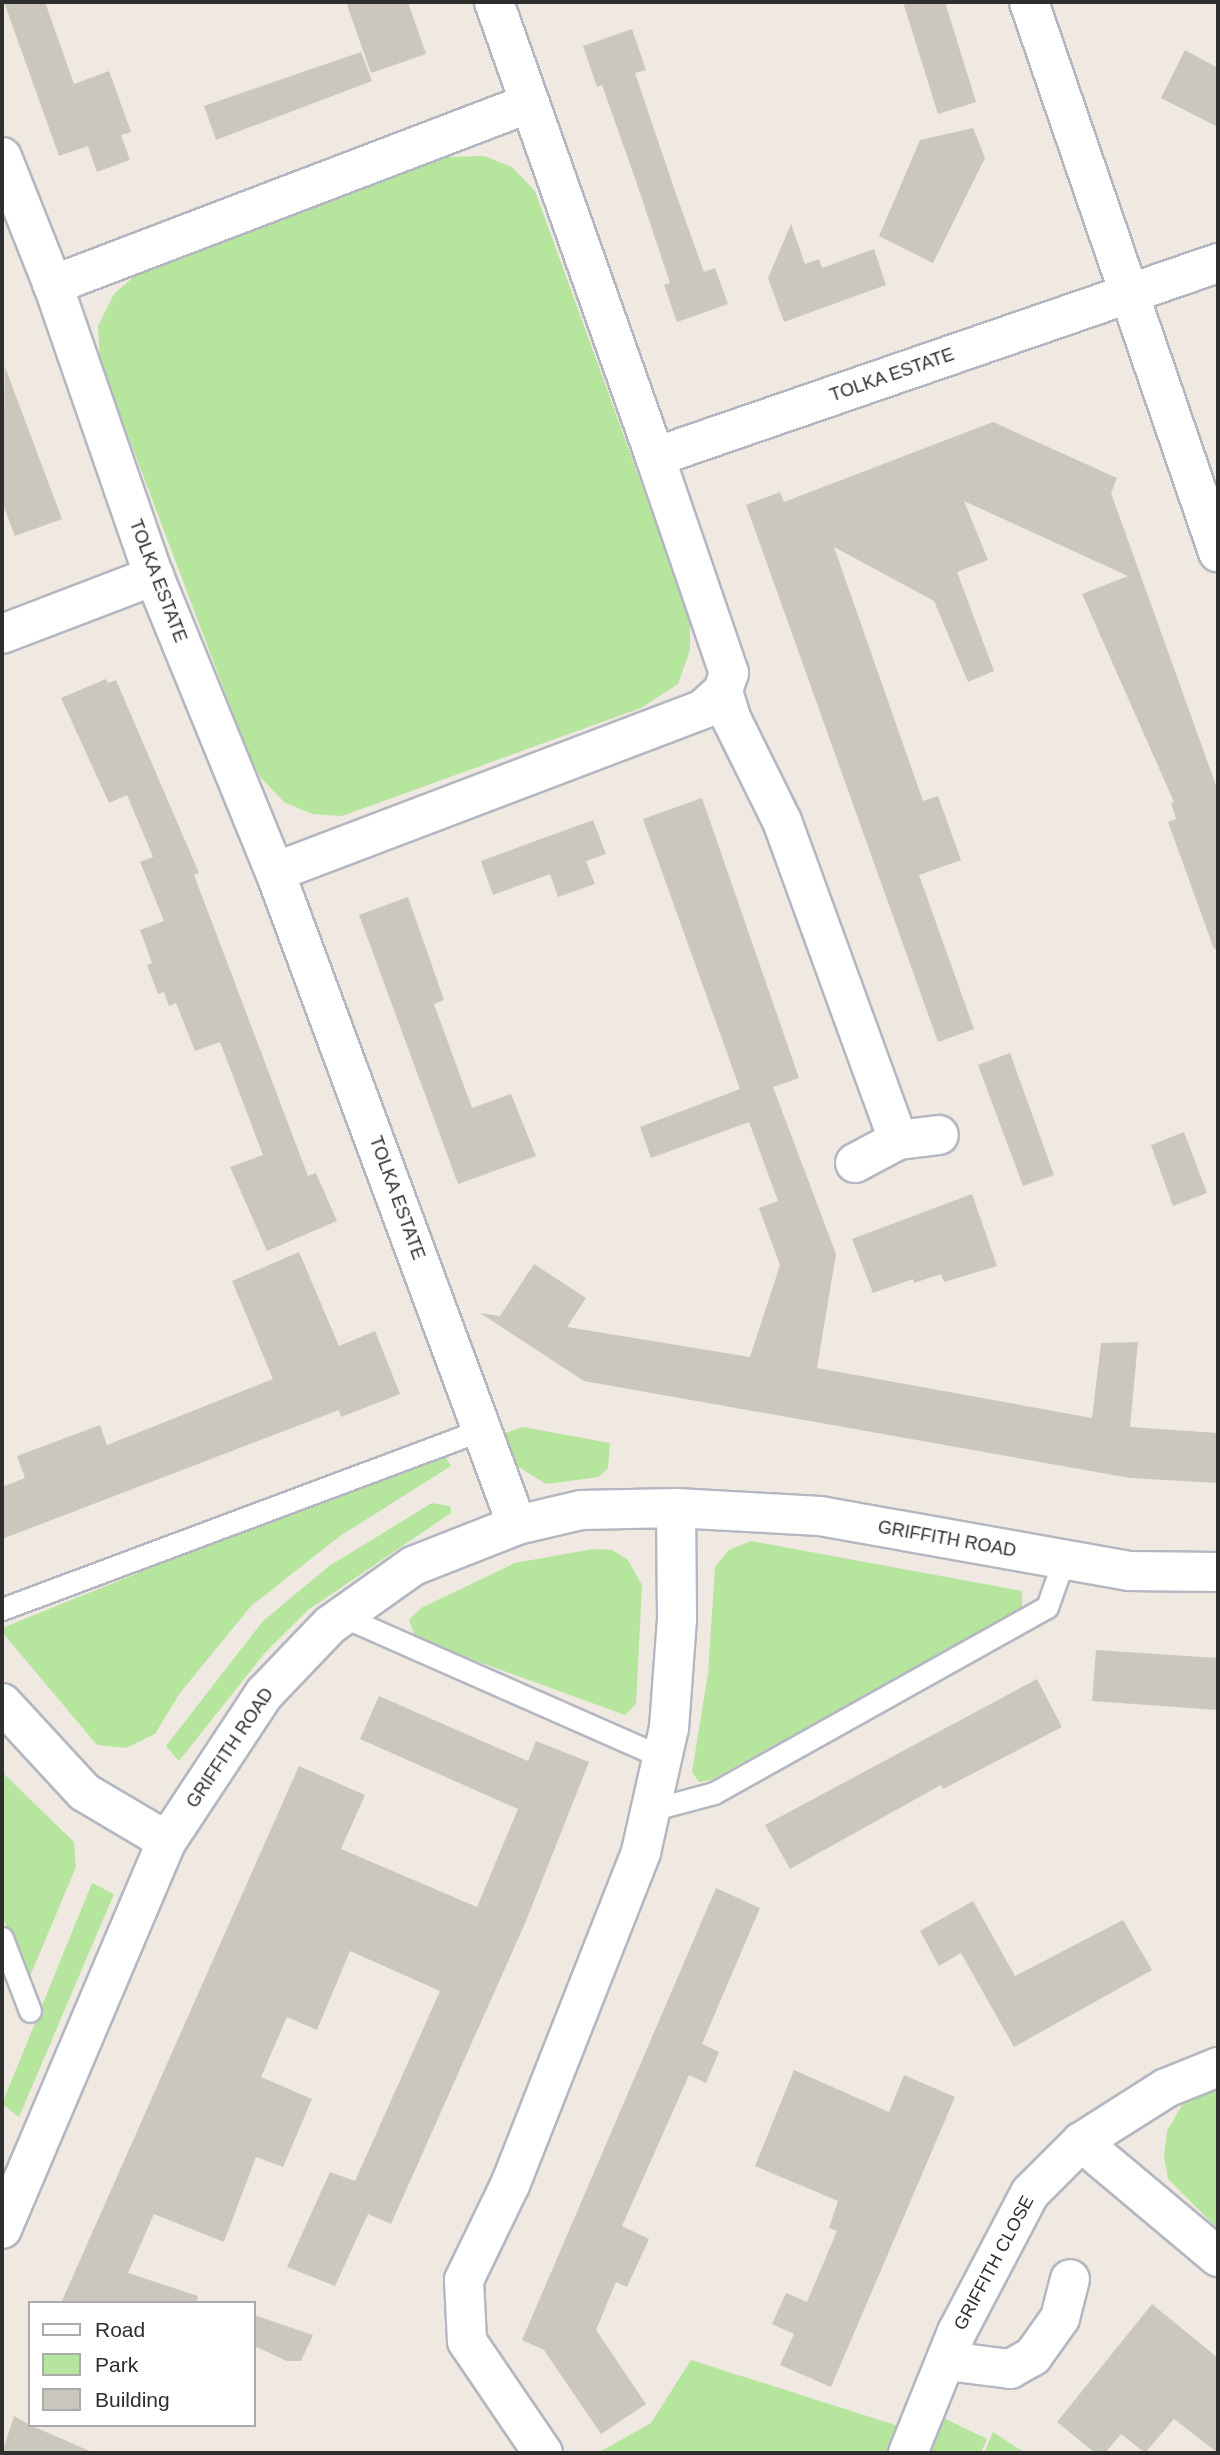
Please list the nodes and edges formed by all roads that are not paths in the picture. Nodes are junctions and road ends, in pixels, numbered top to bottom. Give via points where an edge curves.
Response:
1 (494, 2) edge
2 (1029, 2) edge
3 (530, 103) junction
4 (2, 157) edge
5 (1218, 263) edge
6 (53, 285) junction
7 (1128, 291) junction
8 (655, 457) junction
9 (1218, 552) edge
10 (154, 576) junction
11 (2, 634) edge
12 (723, 691) junction
13 (275, 872) junction
14 (939, 1135) dead end
15 (898, 1140) junction
16 (855, 1163) dead end
17 (481, 1430) junction
18 (676, 1508) junction
19 (517, 1524) junction
20 (1064, 1559) junction
21 (1218, 1572) edge
22 (2, 1609) edge
23 (342, 1616) junction
24 (2, 1703) edge
25 (662, 1757) junction
26 (651, 1810) junction
27 (167, 1841) junction
28 (2, 1938) edge
29 (30, 2011) dead end
30 (1218, 2067) edge
31 (1082, 2142) junction
32 (2, 2229) edge
33 (1218, 2257) edge
34 (1070, 2279) dead end
35 (947, 2361) junction
36 (542, 2453) edge
37 (908, 2453) edge

1 - 3 street
2 - 7 street
3 - 6 street
3 - 8 street
4 - 6 street, TOLKA ESTATE
5 - 7 street, TOLKA ESTATE
6 - 10 street, TOLKA ESTATE
7 - 8 street, TOLKA ESTATE
7 - 9 street
8 - 12 street via 729,673
10 - 11 street
10 - 13 street, TOLKA ESTATE
12 - 13 street via 703,709
12 - 15 street via 732,720 782,821
13 - 17 street, TOLKA ESTATE
14 - 15 street
15 - 16 street
17 - 19 street, TOLKA ESTATE
17 - 22 lane
18 - 19 street, GRIFFITH ROAD via 581,1510
18 - 20 street, GRIFFITH ROAD via 820,1516
18 - 25 street via 677,1619
19 - 23 street, GRIFFITH ROAD via 413,1566
20 - 21 street, GRIFFITH ROAD via 1129,1571
20 - 26 lane via 1047,1607 714,1793
23 - 25 lane
23 - 27 street, GRIFFITH ROAD via 264,1694
24 - 27 street via 84,1792
25 - 26 street
26 - 36 street via 642,1852 510,2185 464,2280 467,2341
27 - 32 street, GRIFFITH ROAD
28 - 29 lane
30 - 31 street, GRIFFITH CLOSE via 1167,2088
31 - 33 street
31 - 35 street, GRIFFITH CLOSE via 1030,2193
34 - 35 street via 1060,2318 1033,2356 1010,2369
35 - 37 street, GRIFFITH CLOSE

